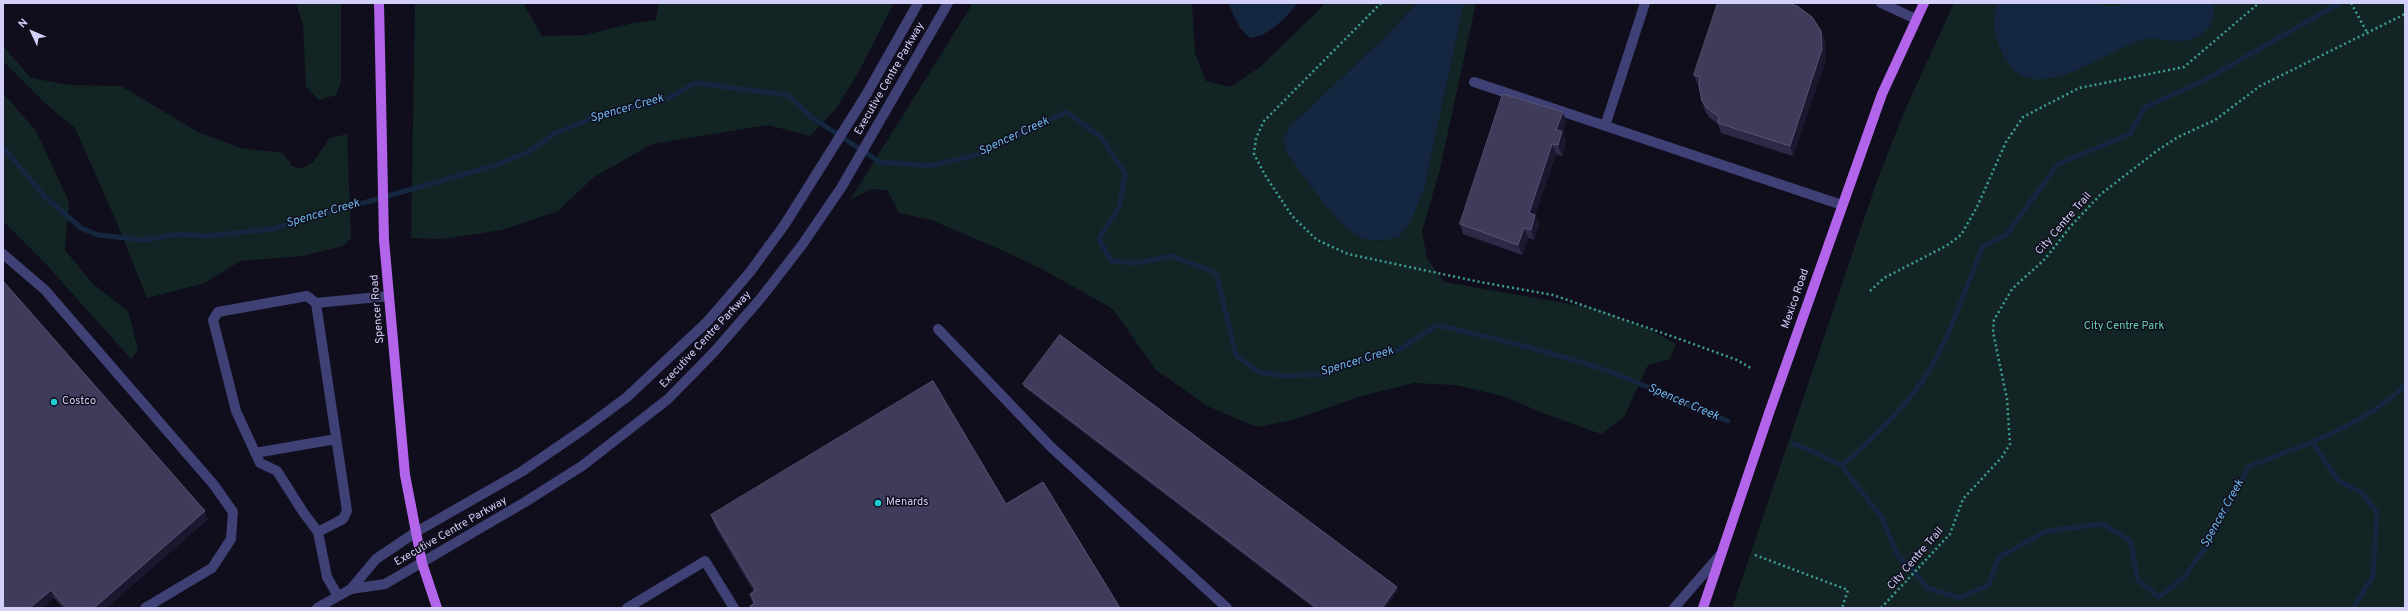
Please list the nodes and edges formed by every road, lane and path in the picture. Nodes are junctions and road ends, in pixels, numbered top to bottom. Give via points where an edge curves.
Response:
1 (379, 3) edge
2 (918, 3) edge
3 (948, 3) edge
4 (1381, 3) edge
5 (1645, 3) edge
6 (1881, 3) edge
7 (1924, 3) edge
8 (2259, 3) edge
9 (2351, 3) edge
10 (2405, 14) edge
11 (1916, 19) junction
12 (2368, 34) junction
13 (1474, 82) dead end
14 (1605, 126) junction
15 (1842, 205) junction
16 (3, 254) edge
17 (1870, 291) dead end
18 (389, 296) junction
19 (316, 303) junction
20 (938, 329) dead end
21 (1751, 368) dead end
22 (336, 439) junction
23 (255, 453) junction
24 (318, 532) junction
25 (416, 532) junction
26 (1721, 554) junction
27 (1755, 555) dead end
28 (422, 563) junction
29 (351, 588) junction
30 (338, 596) junction
31 (145, 608) edge
32 (318, 608) edge
33 (437, 608) edge
34 (627, 608) edge
35 (734, 608) edge
36 (1227, 608) edge
37 (1674, 608) edge
38 (1703, 608) edge
39 (1842, 608) edge
40 (1881, 608) edge

1 - 18 main road, Spencer Road via 380,139
2 - 25 street, Executive Centre Parkway via 866,95 785,224 750,272 707,322 627,397 520,472
3 - 28 street, Executive Centre Parkway via 841,188 762,298 714,352 668,399 582,466
4 - 21 path via 1264,121 1256,138 1254,154 1292,216 1317,240 1348,254 1553,295 1681,339 1737,360
5 - 14 street
6 - 11 street
7 - 11 main road, Mexico Road
8 - 17 path via 2184,67 2079,88 2022,118 2006,142 1972,217 1961,235 1946,246 1884,278
9 - 12 path
10 - 12 path, City Centre Trail
11 - 15 main road, Mexico Road via 1882,94
12 - 40 path, City Centre Trail via 2260,86 2215,120 2178,137 2158,150 2101,194 2045,259 2012,289 1994,320 1993,332 2007,399 2010,444 2002,457 1963,499 1950,534
13 - 14 street
14 - 15 street
15 - 26 main road, Mexico Road
16 - 31 street via 45,290 214,485 233,512 231,538 212,568
18 - 19 street
18 - 25 main road, Spencer Road via 405,475
19 - 22 street
19 - 23 street via 307,296 218,312 213,320 236,411
20 - 36 street via 1051,447
22 - 23 street
22 - 24 street via 347,511 343,518
23 - 24 street via 260,463 277,471
24 - 30 street via 327,577
25 - 28 main road, Spencer Road
25 - 29 street, Executive Centre Parkway via 376,559
26 - 37 street
26 - 38 main road, Mexico Road
27 - 39 path via 1848,590
28 - 29 street, Executive Centre Parkway via 385,584
28 - 33 main road, Spencer Road
29 - 30 street, Executive Centre Parkway
30 - 32 street, Executive Centre Parkway
34 - 35 street via 705,561

